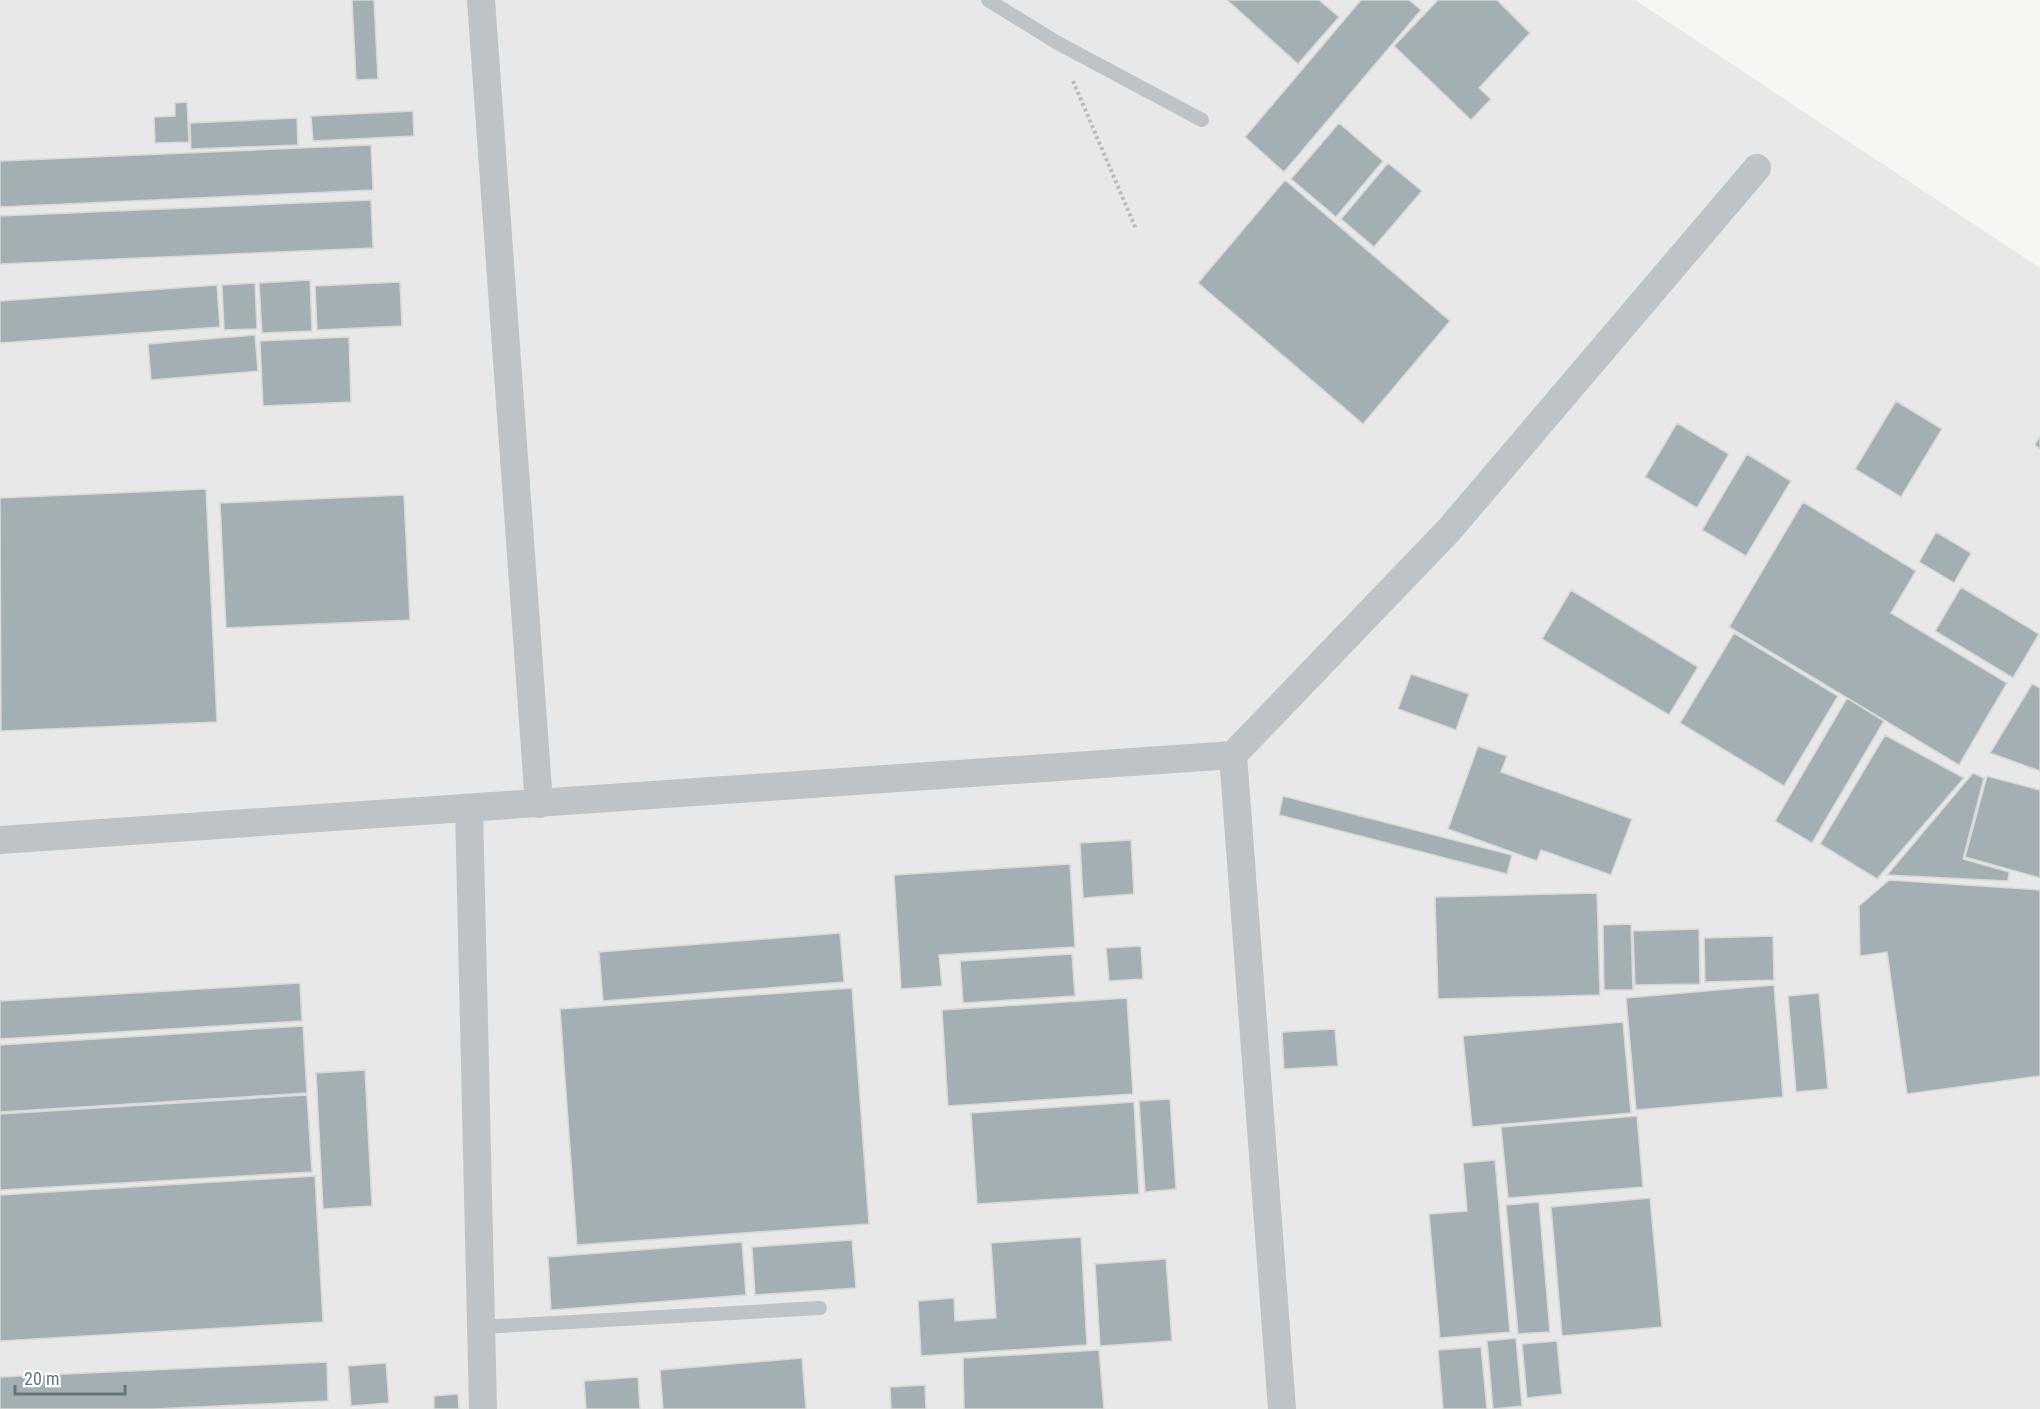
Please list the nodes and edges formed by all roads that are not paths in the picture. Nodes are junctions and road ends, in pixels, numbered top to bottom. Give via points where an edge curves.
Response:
1 (481, 0) edge
2 (988, 0) edge
3 (1202, 120) dead end
4 (1757, 168) dead end
5 (1233, 755) junction
6 (539, 804) junction
7 (469, 808) junction
8 (0, 840) edge
9 (820, 1308) dead end
10 (481, 1327) junction
11 (483, 1409) edge
12 (1282, 1409) edge

1 - 6 street
2 - 3 lane via 1056,42
4 - 5 street via 1449,530
5 - 6 street
5 - 12 street
6 - 7 street
7 - 8 street
7 - 10 street
9 - 10 lane
10 - 11 street

